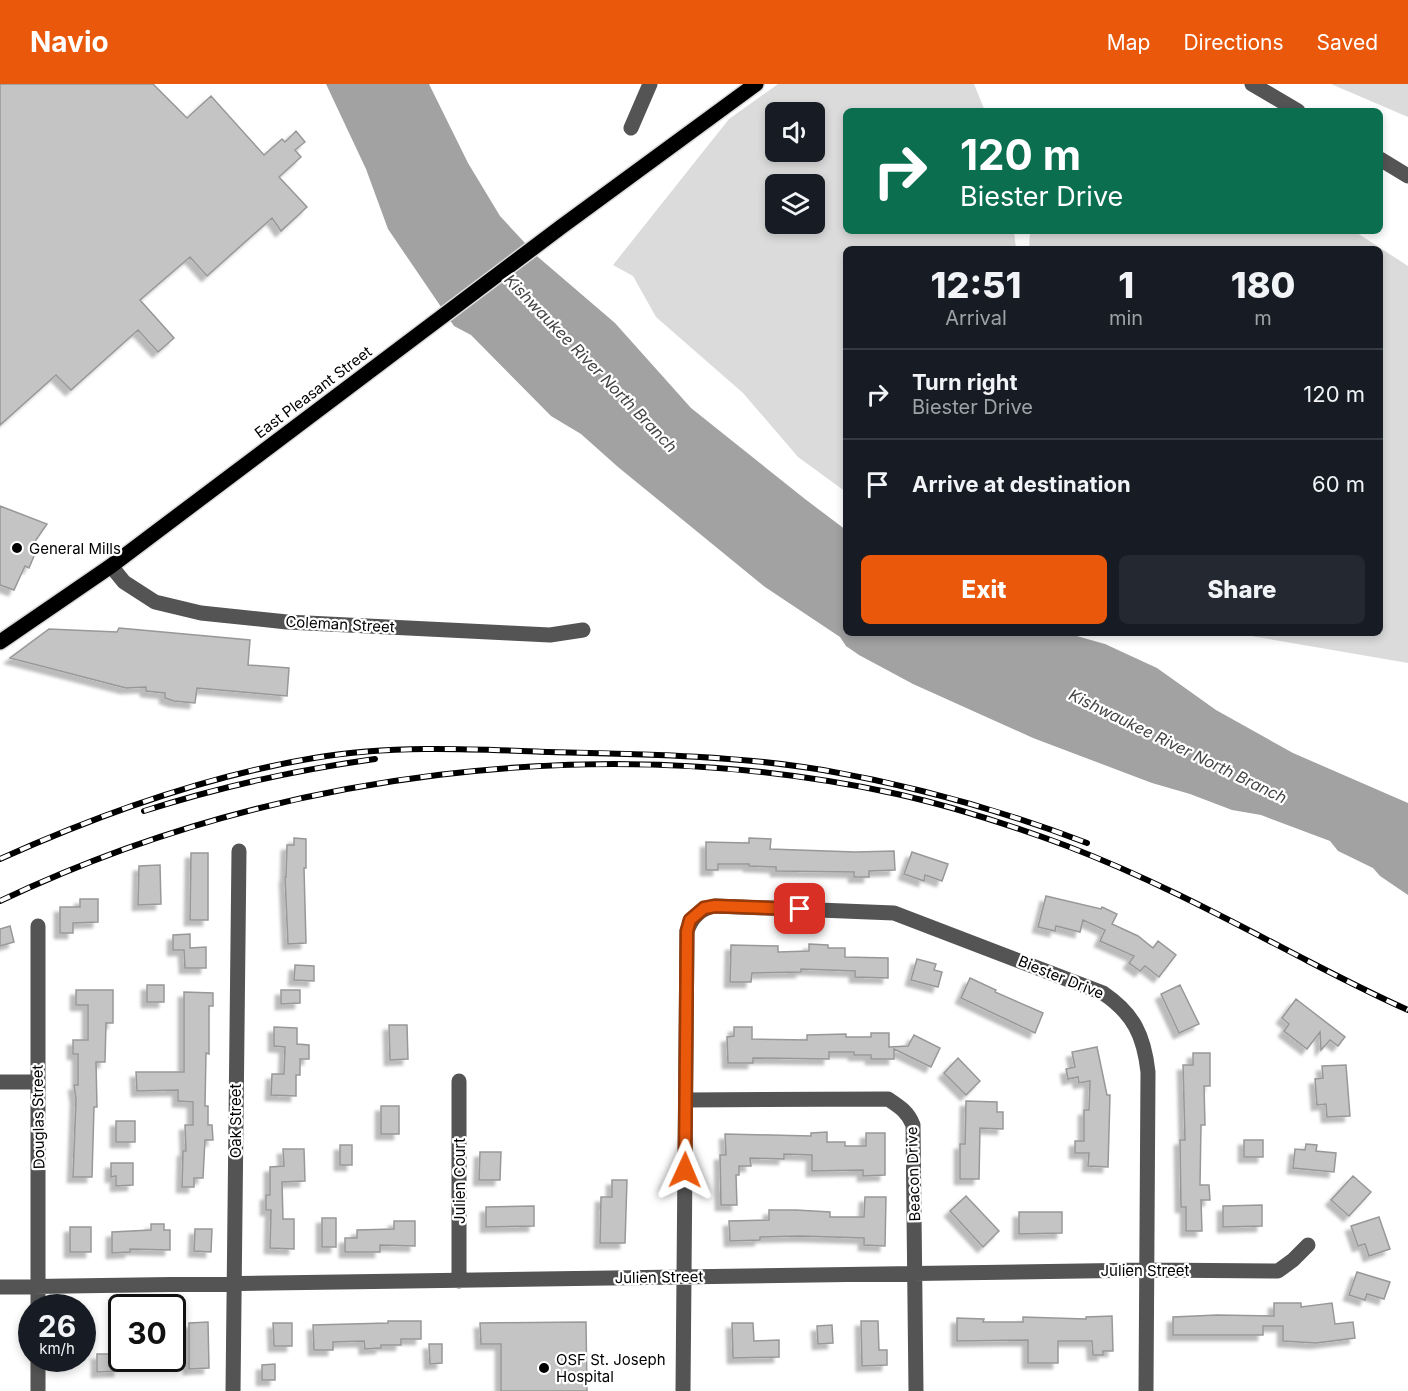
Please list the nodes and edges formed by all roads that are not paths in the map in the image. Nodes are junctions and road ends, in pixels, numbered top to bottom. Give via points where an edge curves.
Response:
1 (650, 84) edge
2 (756, 84) edge
3 (1252, 84) edge
4 (1293, 108) edge
5 (632, 128) dead end
6 (1383, 161) edge
7 (1408, 176) edge
8 (111, 567) junction
9 (583, 630) dead end
10 (0, 642) edge
11 (239, 851) dead end
12 (38, 926) dead end
13 (459, 1081) dead end
14 (0, 1082) edge
15 (37, 1082) junction
16 (686, 1100) junction
17 (1308, 1245) dead end
18 (1147, 1270) junction
19 (915, 1273) junction
20 (684, 1276) junction
21 (459, 1281) junction
22 (234, 1284) junction
23 (38, 1286) junction
24 (0, 1287) edge
25 (38, 1294) edge
26 (38, 1372) edge
27 (38, 1391) edge
28 (233, 1391) edge
29 (683, 1391) edge
30 (916, 1391) edge
31 (1146, 1391) edge

1 - 5 street
2 - 8 main road, East Pleasant Street
3 - 4 street
6 - 7 street
8 - 9 street, Coleman Street via 124,582 155,602 201,612 287,622 515,633
8 - 10 main road, East Pleasant Street
11 - 22 street, Oak Street
12 - 15 street, Douglas Street
13 - 21 street, Julien Court
14 - 15 street
15 - 23 street, Douglas Street
16 - 18 street, Biester Drive via 685,974 690,920 704,908 715,906 894,913 1103,993 1134,1022 1143,1041 1148,1072
16 - 19 street, Beacon Drive via 888,1099 904,1109 913,1125
16 - 20 street
17 - 18 street, Julien Street via 1278,1271
18 - 19 street, Julien Street
18 - 31 street, Biester Drive
19 - 20 street, Julien Street
19 - 30 street, Beacon Drive
20 - 21 street, Julien Street
20 - 29 street
21 - 22 street, Julien Street
22 - 23 street, Julien Street
22 - 28 street, Oak Street
23 - 24 street, Julien Street
23 - 25 street, Douglas Street
26 - 27 street

